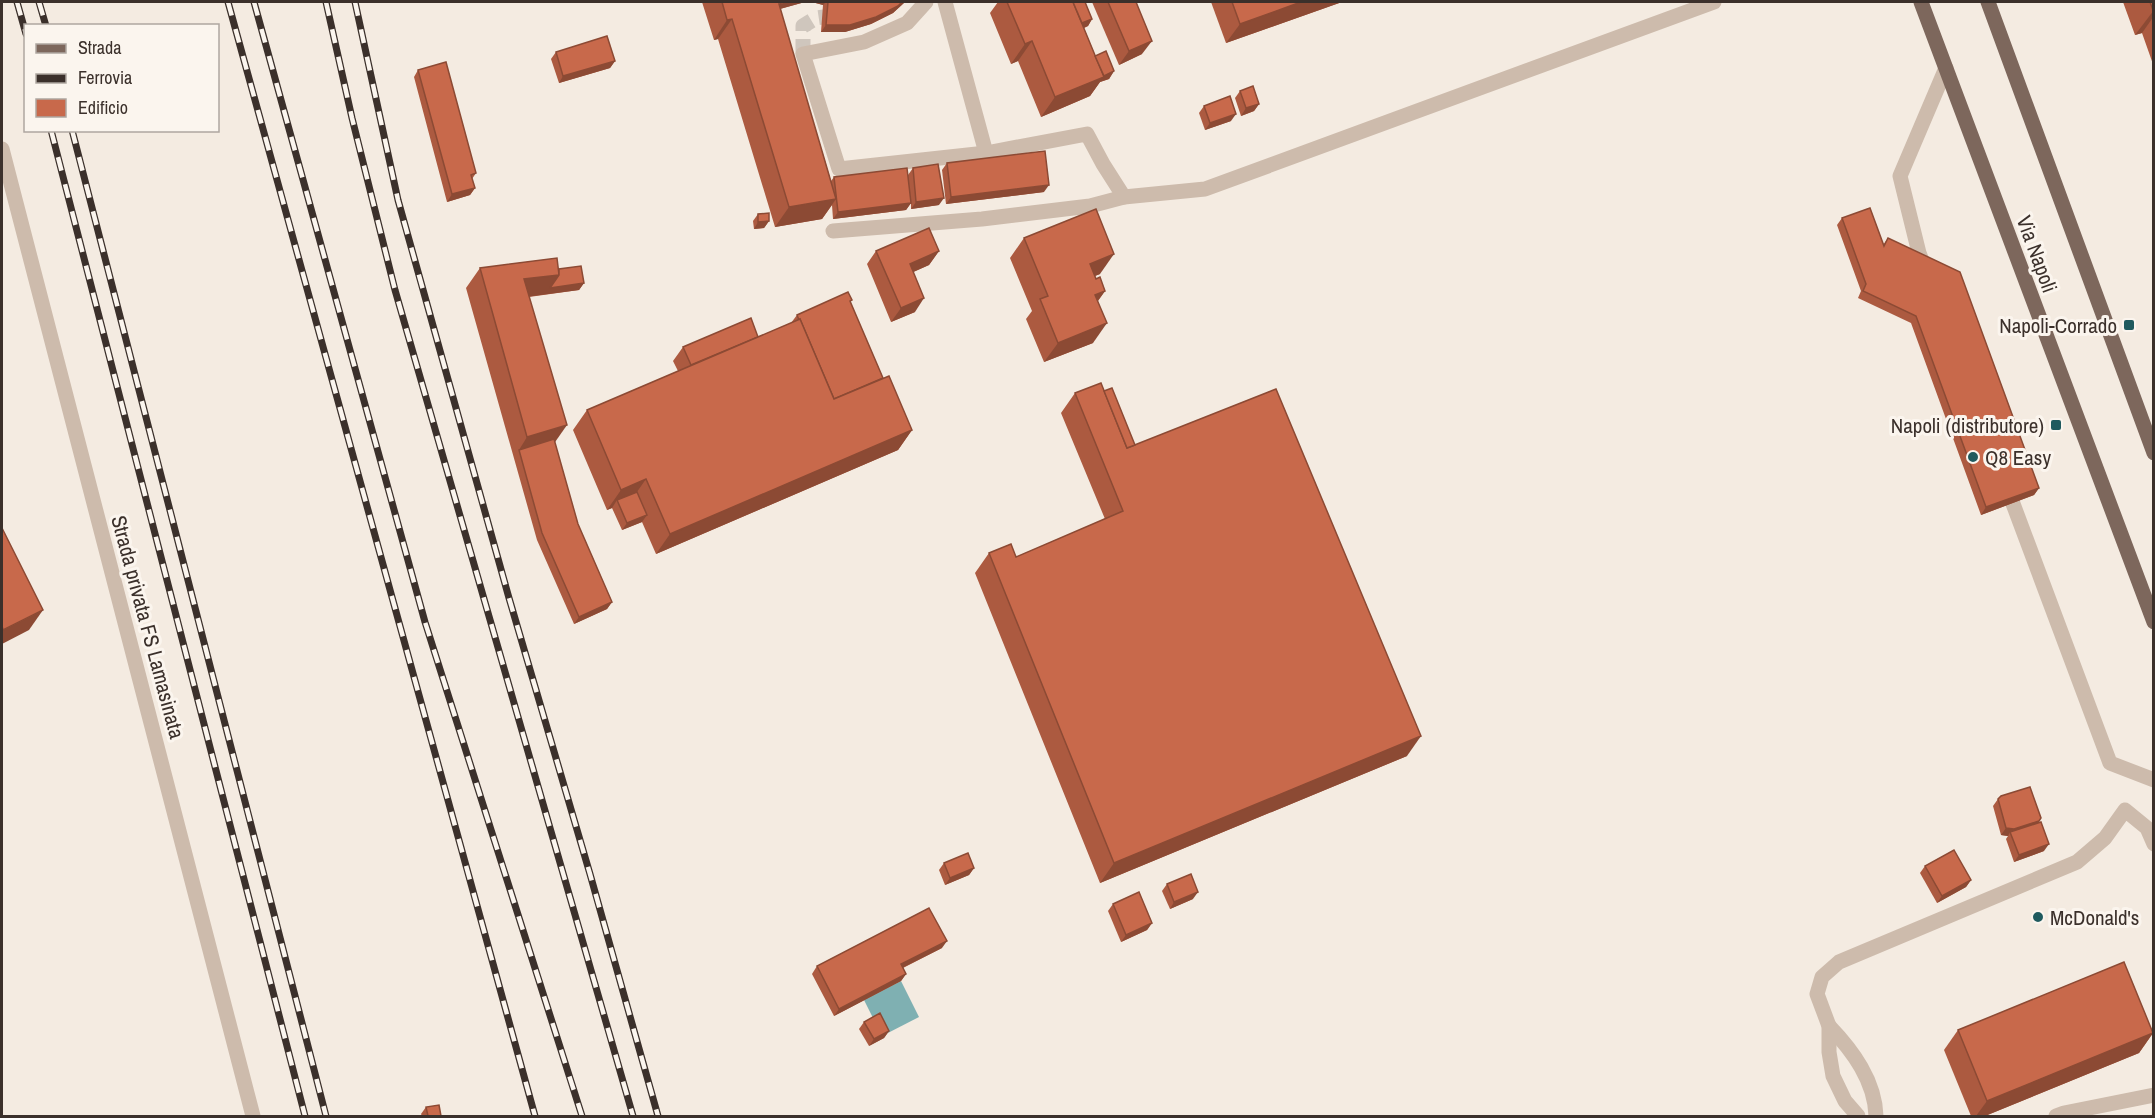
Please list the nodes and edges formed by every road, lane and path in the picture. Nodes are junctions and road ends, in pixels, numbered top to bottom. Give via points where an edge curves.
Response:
1 (926, 2) edge
2 (945, 2) edge
3 (1714, 2) edge
4 (1921, 2) edge
5 (1988, 2) edge
6 (1946, 68) junction
7 (2, 149) edge
8 (986, 153) junction
9 (1124, 197) junction
10 (833, 231) dead end
11 (1932, 286) edge
12 (2154, 453) edge
13 (2002, 475) edge
14 (2154, 622) edge
15 (2154, 780) edge
16 (2154, 844) edge
17 (1829, 1026) junction
18 (2154, 1095) edge
19 (253, 1116) edge
20 (1858, 1116) edge
21 (1876, 1116) edge
22 (2055, 1116) edge

1 - 8 street via 906,23 864,42 803,54 839,169
2 - 8 street
3 - 9 street via 1205,189
4 - 6 main road, Via Napoli
5 - 12 main road, Via Napoli
6 - 11 street via 1900,176 1919,253
6 - 14 main road, Via Napoli
7 - 19 street, Strada privata FS Lamasinata
8 - 9 street via 1087,134
9 - 10 street via 1090,206 982,219
13 - 15 street via 2110,763
16 - 17 street via 2147,828 2125,810 2105,838 2077,862 1839,962 1822,977 1817,994
17 - 20 street via 1828,1052 1833,1076 1845,1101
17 - 21 street via 1858,1060 1870,1087
18 - 22 street

